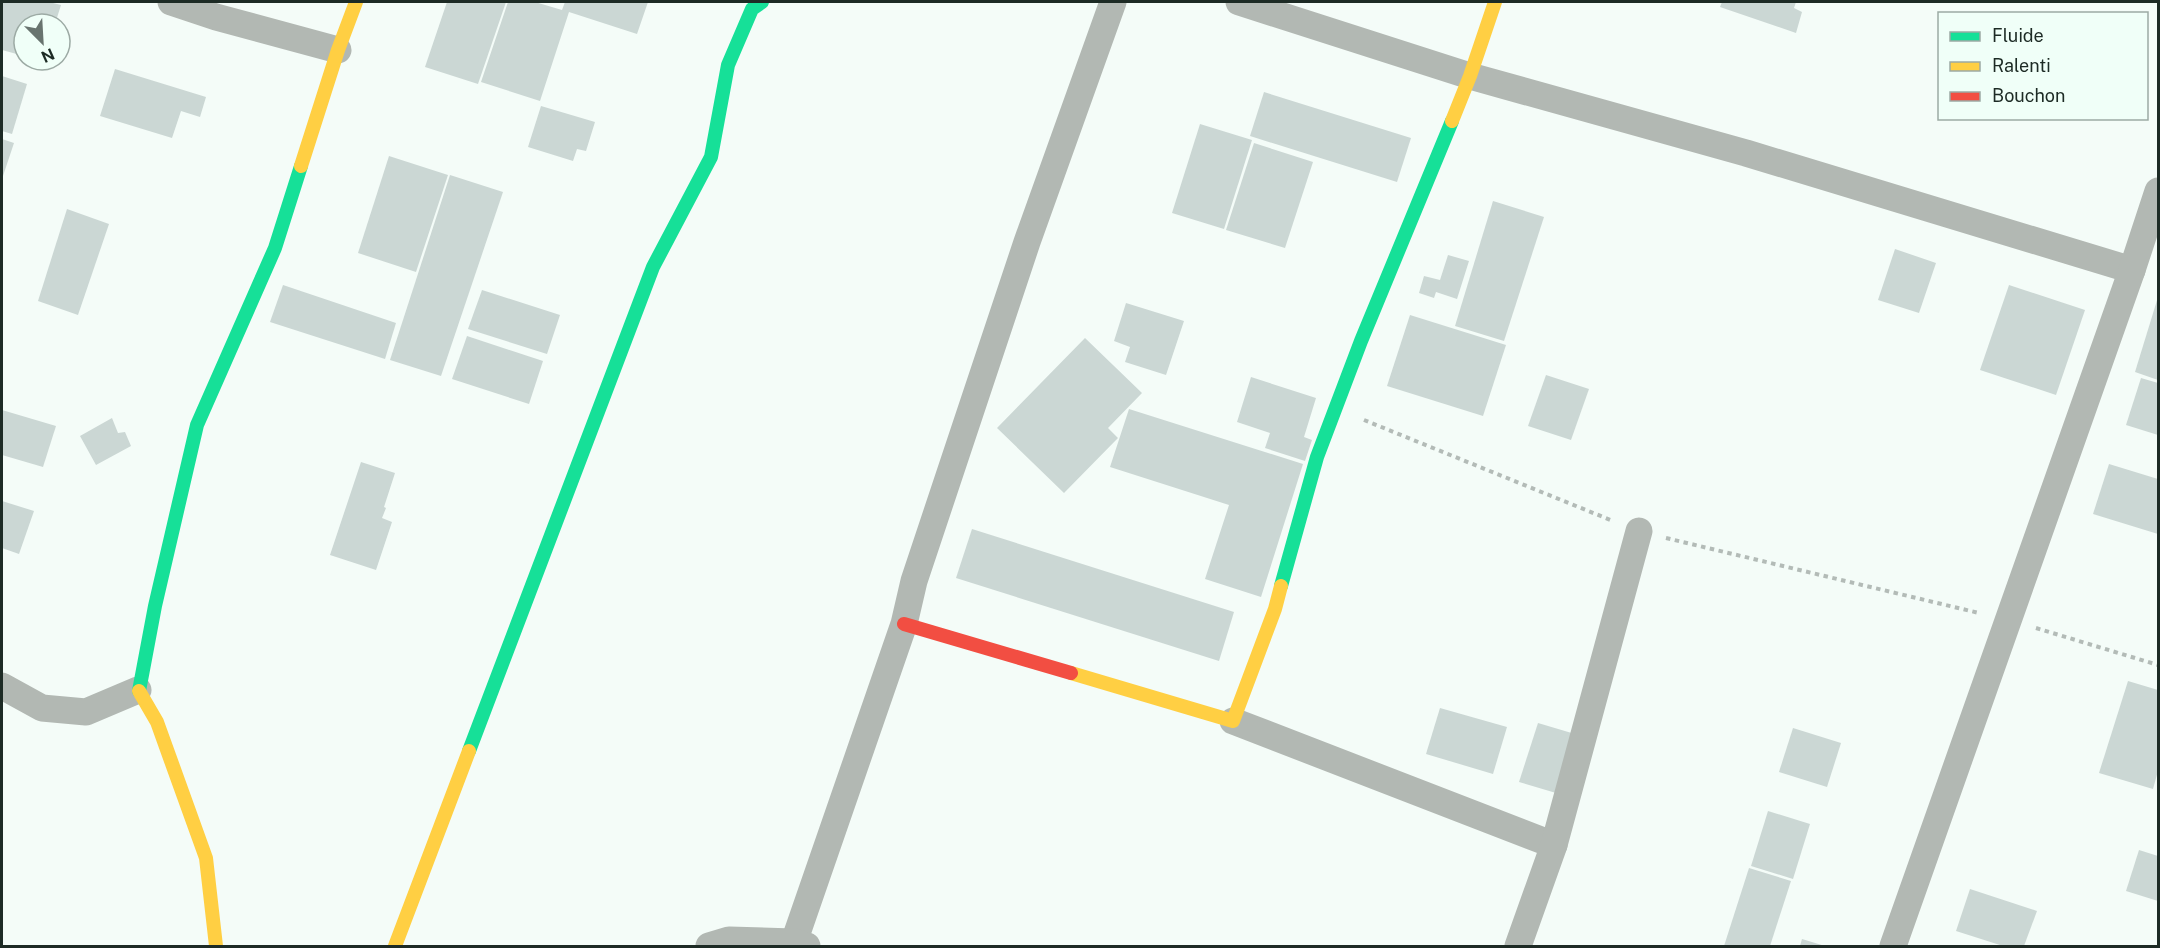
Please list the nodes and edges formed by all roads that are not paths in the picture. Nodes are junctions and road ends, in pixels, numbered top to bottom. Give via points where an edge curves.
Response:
1 (171, 2) edge
2 (356, 2) edge
3 (762, 2) edge
4 (1113, 2) edge
5 (1239, 2) edge
6 (1495, 2) edge
7 (338, 50) junction
8 (1470, 76) junction
9 (2158, 191) edge
10 (2132, 270) junction
11 (1639, 531) road end
12 (904, 624) junction
13 (2, 686) edge
14 (138, 690) junction
15 (1233, 721) junction
16 (1554, 845) junction
17 (801, 944) edge
18 (216, 946) edge
19 (395, 946) edge
20 (709, 946) edge
21 (1518, 946) edge
22 (1893, 946) edge

1 - 7 street
2 - 7 street
3 - 19 street via 752,9 728,64 711,157 653,267
4 - 12 street via 986,362 914,581
5 - 8 street
6 - 8 street
7 - 14 street via 275,248 197,425
8 - 10 street via 1746,153
8 - 15 street via 1317,457 1275,609
9 - 10 street
10 - 22 street
11 - 16 street
12 - 15 street
12 - 17 street
13 - 14 street via 42,708 86,712
14 - 18 street via 157,722 206,858
15 - 16 street
16 - 21 street
17 - 20 street via 729,940

